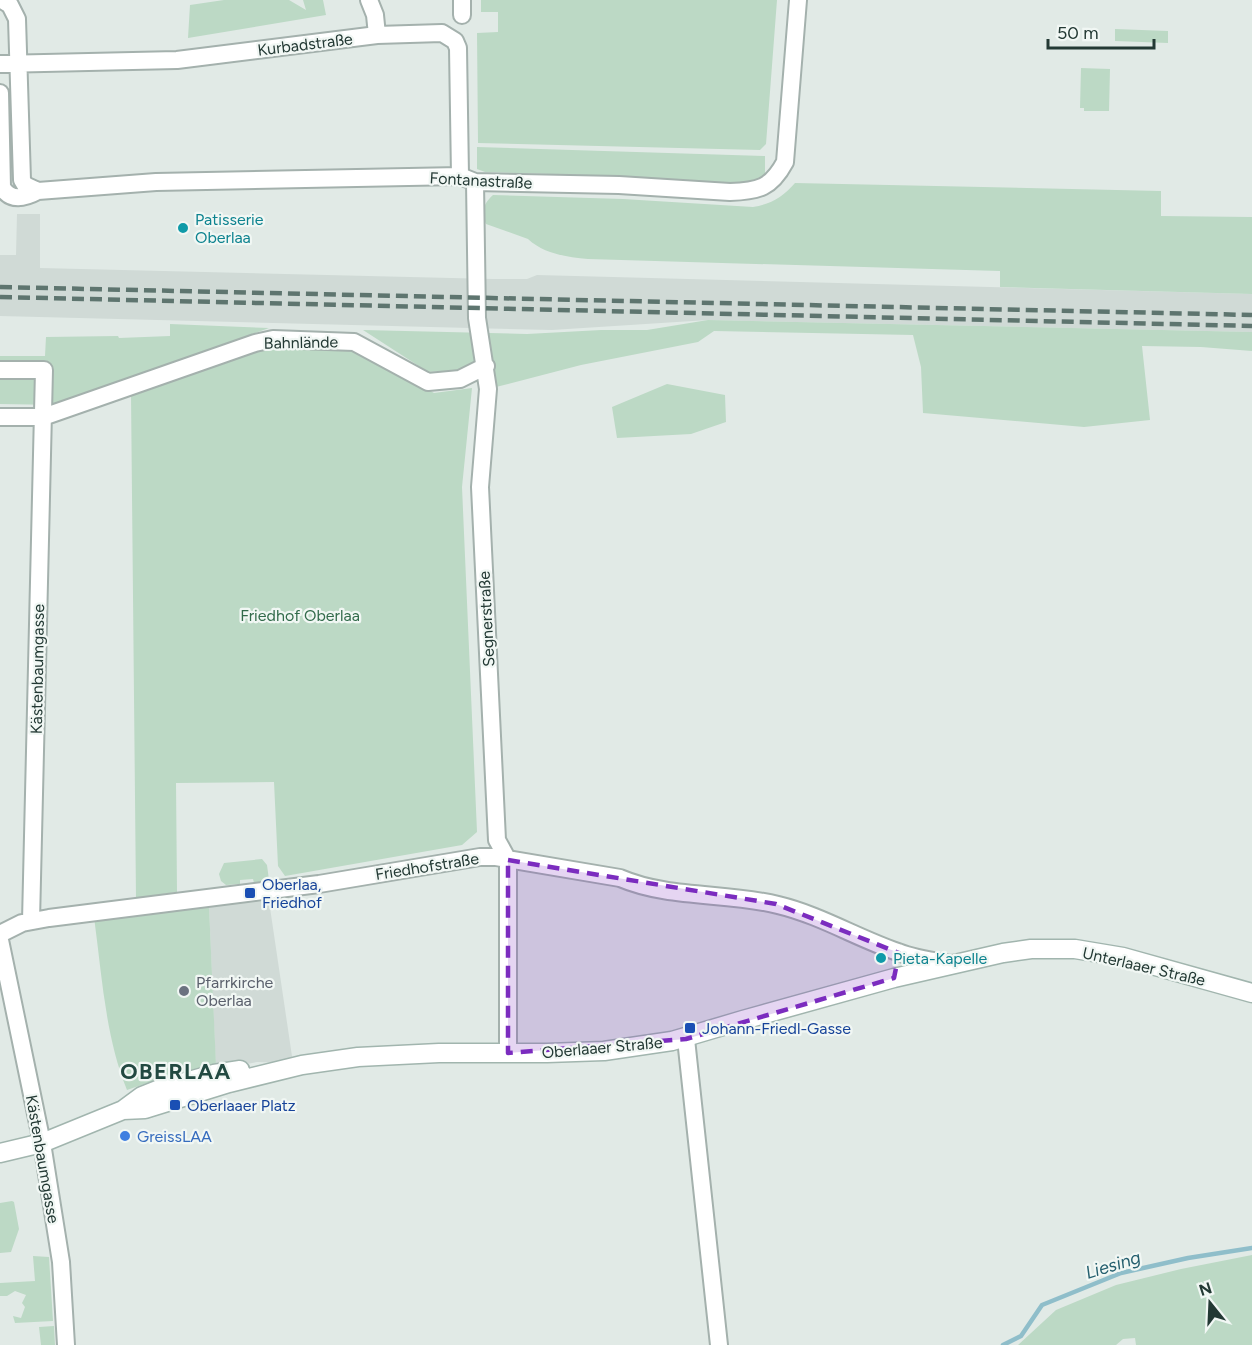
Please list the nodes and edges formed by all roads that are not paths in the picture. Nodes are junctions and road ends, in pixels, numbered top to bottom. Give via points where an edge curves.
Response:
1 (2, 0) edge
2 (369, 0) edge
3 (798, 0) edge
4 (377, 35) junction
5 (0, 64) edge
6 (19, 64) junction
7 (0, 93) edge
8 (1, 141) edge
9 (20, 141) junction
10 (468, 179) junction
11 (38, 191) junction
12 (486, 366) junction
13 (0, 370) edge
14 (0, 417) edge
15 (43, 417) junction
16 (508, 860) junction
17 (31, 921) junction
18 (0, 934) edge
19 (0, 940) edge
20 (899, 953) junction
21 (952, 964) junction
22 (894, 978) junction
23 (1252, 993) edge
24 (686, 1039) junction
25 (508, 1053) junction
26 (42, 1143) junction
27 (0, 1153) edge
28 (66, 1345) edge
29 (719, 1345) edge

1 - 6 street via 10,5 17,19
2 - 4 street
3 - 10 street, Fontanastraße via 785,162 777,178 765,187 730,192
4 - 6 street, Kurbadstraße via 177,60
4 - 10 street, Kurbadstraße via 442,33 454,41 458,48
5 - 6 street, Kurbadstraße
6 - 9 street
7 - 8 street
8 - 9 street
8 - 11 street via 5,193 10,197 27,197
9 - 11 street via 22,180
10 - 11 street, Fontanastraße via 156,182
10 - 12 street, Segnerstraße via 477,318
12 - 15 street, Bahnlände via 460,379 428,382 354,342 273,339
12 - 16 street, Segnerstraße via 488,389 480,487 482,540 496,840
13 - 15 street, Kästenbaumgasse via 44,370
14 - 15 street, Bahnlände
15 - 17 street, Kästenbaumgasse
16 - 17 street, Friedhofstraße via 480,857 319,884
16 - 20 street, Friedhofstraße via 678,891 776,904
16 - 25 street, Segnerstraße
17 - 18 street, Friedhofstraße
19 - 26 street, Kästenbaumgasse
20 - 21 street, Friedhofstraße
20 - 22 street
21 - 22 main road, Unterlaaer Straße
21 - 23 main road, Unterlaaer Straße via 1031,949 1075,949 1123,957
22 - 24 main road, Oberlaaer Straße
24 - 25 main road, Oberlaaer Straße via 604,1051
24 - 29 street
25 - 26 main road, Oberlaaer Straße via 410,1053 302,1065 145,1108 123,1110
26 - 27 main road
26 - 28 street, Kästenbaumgasse via 61,1262

